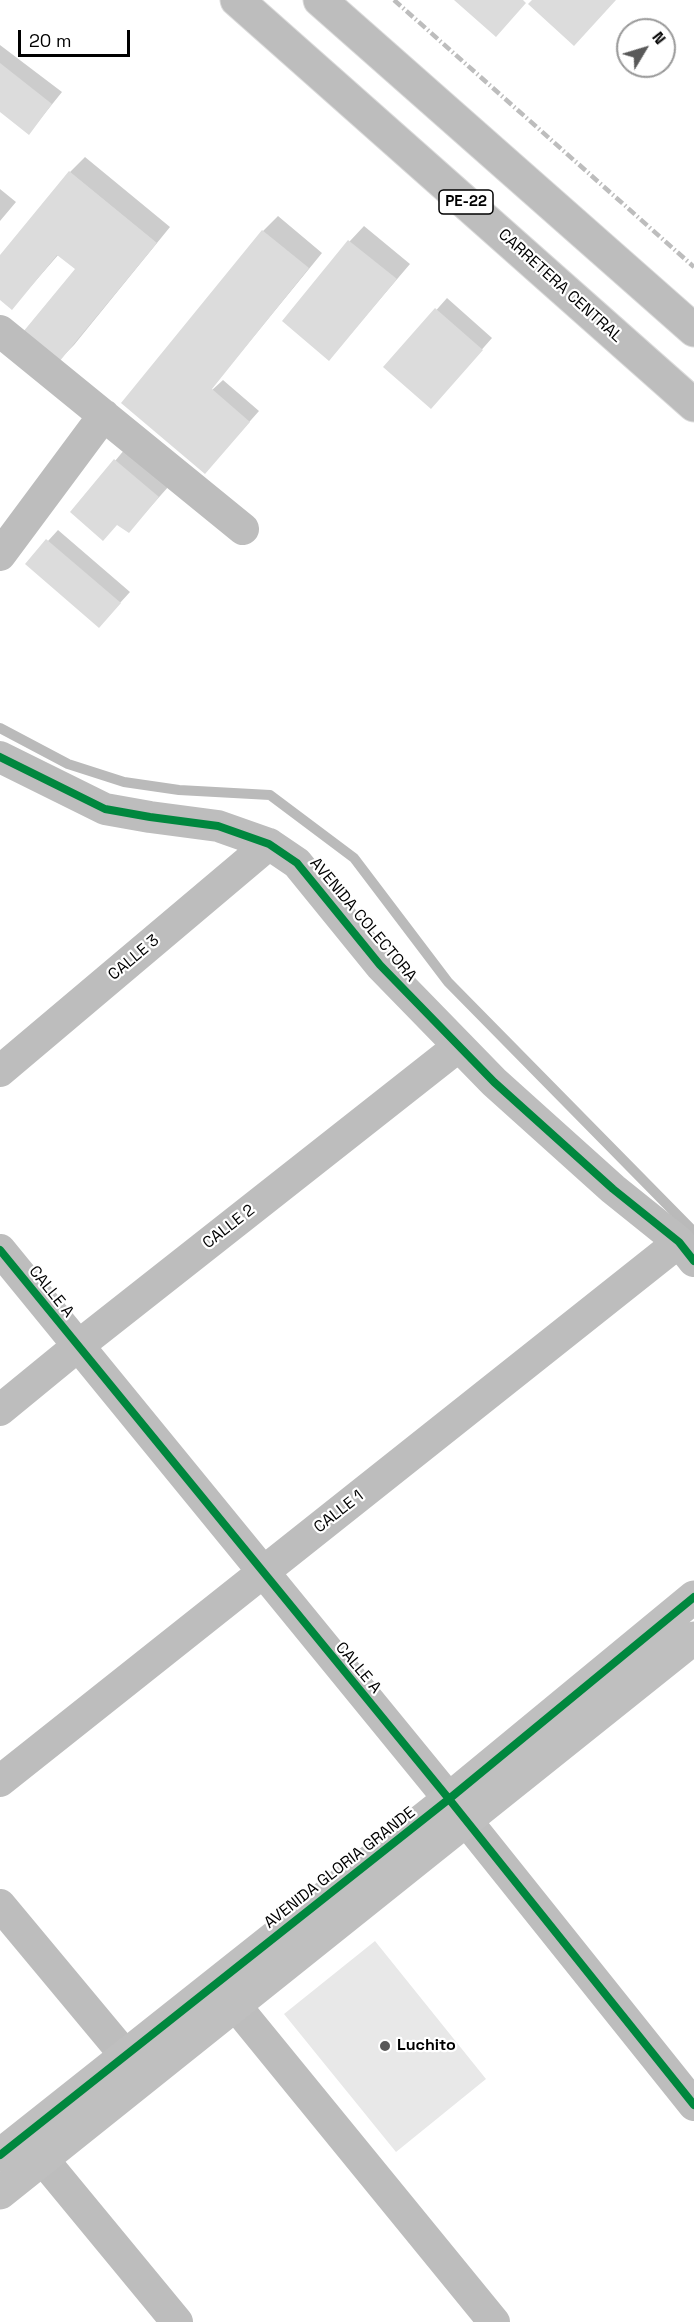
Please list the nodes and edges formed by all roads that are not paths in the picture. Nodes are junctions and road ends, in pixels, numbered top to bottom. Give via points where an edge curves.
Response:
1 (237, 0) edge
2 (320, 0) edge
3 (694, 330) edge
4 (0, 331) edge
5 (694, 405) edge
6 (104, 415) junction
7 (243, 529) dead end
8 (0, 555) edge
9 (0, 757) edge
10 (269, 844) junction
11 (459, 1046) junction
12 (0, 1071) edge
13 (0, 1250) edge
14 (686, 1252) edge
15 (78, 1346) junction
16 (0, 1410) edge
17 (262, 1573) junction
18 (694, 1597) edge
19 (694, 1638) edge
20 (0, 1781) edge
21 (458, 1810) junction
22 (0, 1905) edge
23 (235, 2006) junction
24 (125, 2055) junction
25 (690, 2092) edge
26 (22, 2150) edge
27 (0, 2193) edge
28 (177, 2322) edge
29 (494, 2322) edge

1 - 5 highway, CARRETERA CENTRAL / PE-22
2 - 3 highway
4 - 6 street
6 - 7 street
6 - 8 street
9 - 10 street, AVENIDA COLECTORA via 105,809 218,826
10 - 11 street, AVENIDA COLECTORA via 297,863 380,965
10 - 12 street, CALLE 3
11 - 14 street, AVENIDA COLECTORA via 540,1125
11 - 15 street, CALLE 2
13 - 15 street, CALLE A
14 - 17 street, CALLE 1
15 - 16 street, CALLE 2
15 - 17 street, CALLE A
17 - 20 street, CALLE 1
17 - 21 street, CALLE A
18 - 21 street, AVENIDA GLORIA GRANDE
19 - 21 street, AVENIDA GLORIA GRANDE
21 - 23 street, AVENIDA GLORIA GRANDE
21 - 24 street, AVENIDA GLORIA GRANDE
21 - 25 street, CALLE A
22 - 24 street
23 - 26 street, AVENIDA GLORIA GRANDE
23 - 29 street
24 - 26 street, AVENIDA GLORIA GRANDE
26 - 27 street, AVENIDA GLORIA GRANDE
26 - 28 street

